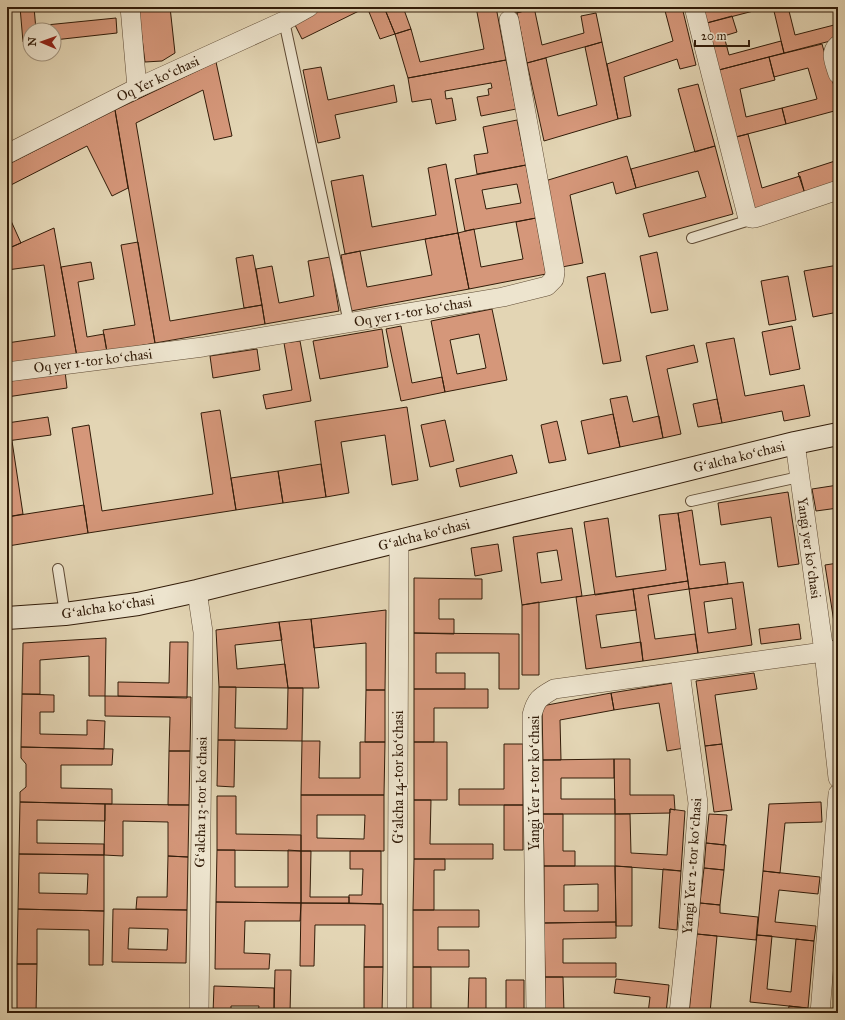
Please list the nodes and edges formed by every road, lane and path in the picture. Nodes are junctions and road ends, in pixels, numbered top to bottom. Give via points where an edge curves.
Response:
1 (130, 7) edge
2 (309, 7) edge
3 (694, 7) edge
4 (509, 20) dead end
5 (284, 21) junction
6 (838, 45) edge
7 (838, 74) edge
8 (137, 88) junction
9 (7, 154) edge
10 (838, 190) edge
11 (752, 219) junction
12 (692, 238) dead end
13 (349, 323) junction
14 (7, 372) edge
15 (838, 434) edge
16 (795, 443) junction
17 (799, 477) junction
18 (691, 501) dead end
19 (398, 542) junction
20 (58, 568) dead end
21 (197, 591) junction
22 (65, 614) junction
23 (7, 618) edge
24 (831, 651) edge
25 (680, 672) junction
26 (838, 778) edge
27 (838, 794) edge
28 (199, 1013) edge
29 (397, 1013) edge
30 (536, 1013) edge
31 (679, 1013) edge
32 (820, 1013) edge

1 - 8 street
2 - 5 street, Oq Yer koʻchasi
3 - 11 street via 747,215
4 - 13 street, Oq yer 1-tor koʻchasi via 555,272 554,279 547,286 503,297
5 - 8 street, Oq Yer koʻchasi
5 - 13 lane
6 - 7 street via 833,56
8 - 9 street, Oq Yer koʻchasi
10 - 11 street
11 - 12 lane
13 - 14 street, Oq yer 1-tor koʻchasi via 203,348
15 - 16 street, Gʻalcha koʻchasi
16 - 17 street, Yangi yer koʻchasi
16 - 19 street, Gʻalcha koʻchasi
17 - 18 lane
17 - 24 street, Yangi yer koʻchasi
19 - 21 street, Gʻalcha koʻchasi
19 - 29 street, Gʻalcha 14-tor koʻchasi
20 - 22 lane
21 - 22 street, Gʻalcha koʻchasi via 138,604
21 - 28 street, Gʻalcha 13-tor koʻchasi via 203,632
22 - 23 street, Gʻalcha koʻchasi
24 - 25 street
24 - 26 street, Yangi yer koʻchasi
25 - 30 street, Yangi Yer 1-tor koʻchasi via 554,689 542,695 535,703 532,715
25 - 31 street, Yangi Yer 2-tor koʻchasi via 698,803
27 - 32 street

